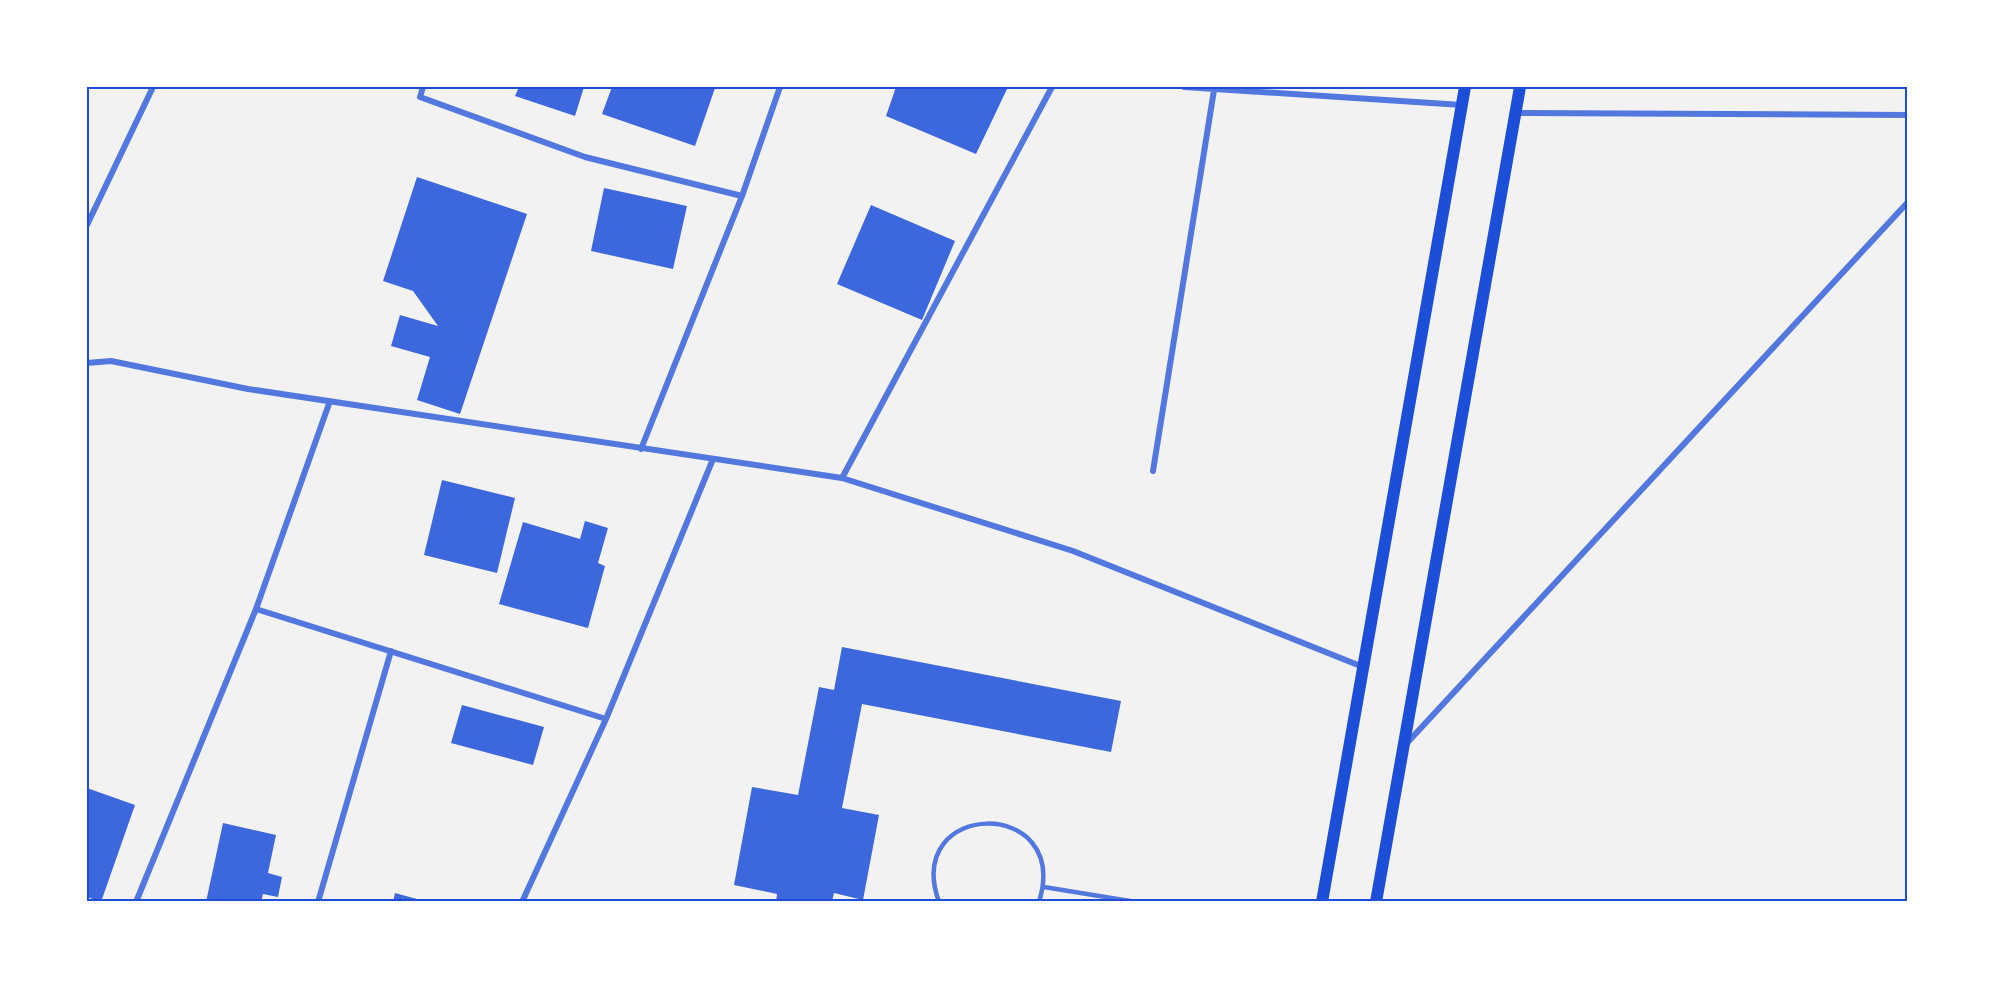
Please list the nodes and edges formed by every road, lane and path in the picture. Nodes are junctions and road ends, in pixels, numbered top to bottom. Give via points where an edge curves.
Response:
1 (153, 87) edge
2 (423, 87) edge
3 (780, 87) edge
4 (1052, 87) edge
5 (1184, 87) edge
6 (1465, 87) edge
7 (1520, 87) edge
8 (1214, 90) junction
9 (1462, 105) junction
10 (1515, 113) junction
11 (1908, 115) edge
12 (741, 196) junction
13 (1908, 202) edge
14 (87, 225) edge
15 (87, 363) edge
16 (330, 401) junction
17 (641, 449) junction
18 (713, 459) junction
19 (1153, 471) dead end
20 (842, 478) junction
21 (256, 609) junction
22 (390, 651) junction
23 (1364, 668) junction
24 (606, 718) junction
25 (1405, 745) junction
26 (1044, 887) junction
27 (136, 902) edge
28 (318, 902) edge
29 (522, 902) edge
30 (939, 902) edge
31 (1039, 902) edge
32 (1136, 902) edge
33 (1322, 902) edge
34 (1376, 902) edge

1 - 14 street
2 - 12 street via 420,97 585,158
3 - 12 street
4 - 20 street
5 - 8 street
6 - 9 main road
7 - 10 main road
8 - 9 street
8 - 19 street
9 - 23 main road
10 - 11 street
10 - 25 main road
12 - 17 street
13 - 25 street
15 - 16 street via 111,362
16 - 17 street
16 - 21 street
17 - 18 street
18 - 20 street
18 - 24 street
20 - 23 street via 1073,551
21 - 22 street
21 - 27 street
22 - 24 street
22 - 28 street
23 - 33 main road
24 - 29 street
25 - 34 main road
26 - 30 lane via 1041,861 1028,838 1014,828 980,823 963,828 939,853 933,869 933,887
26 - 31 lane
26 - 32 lane

